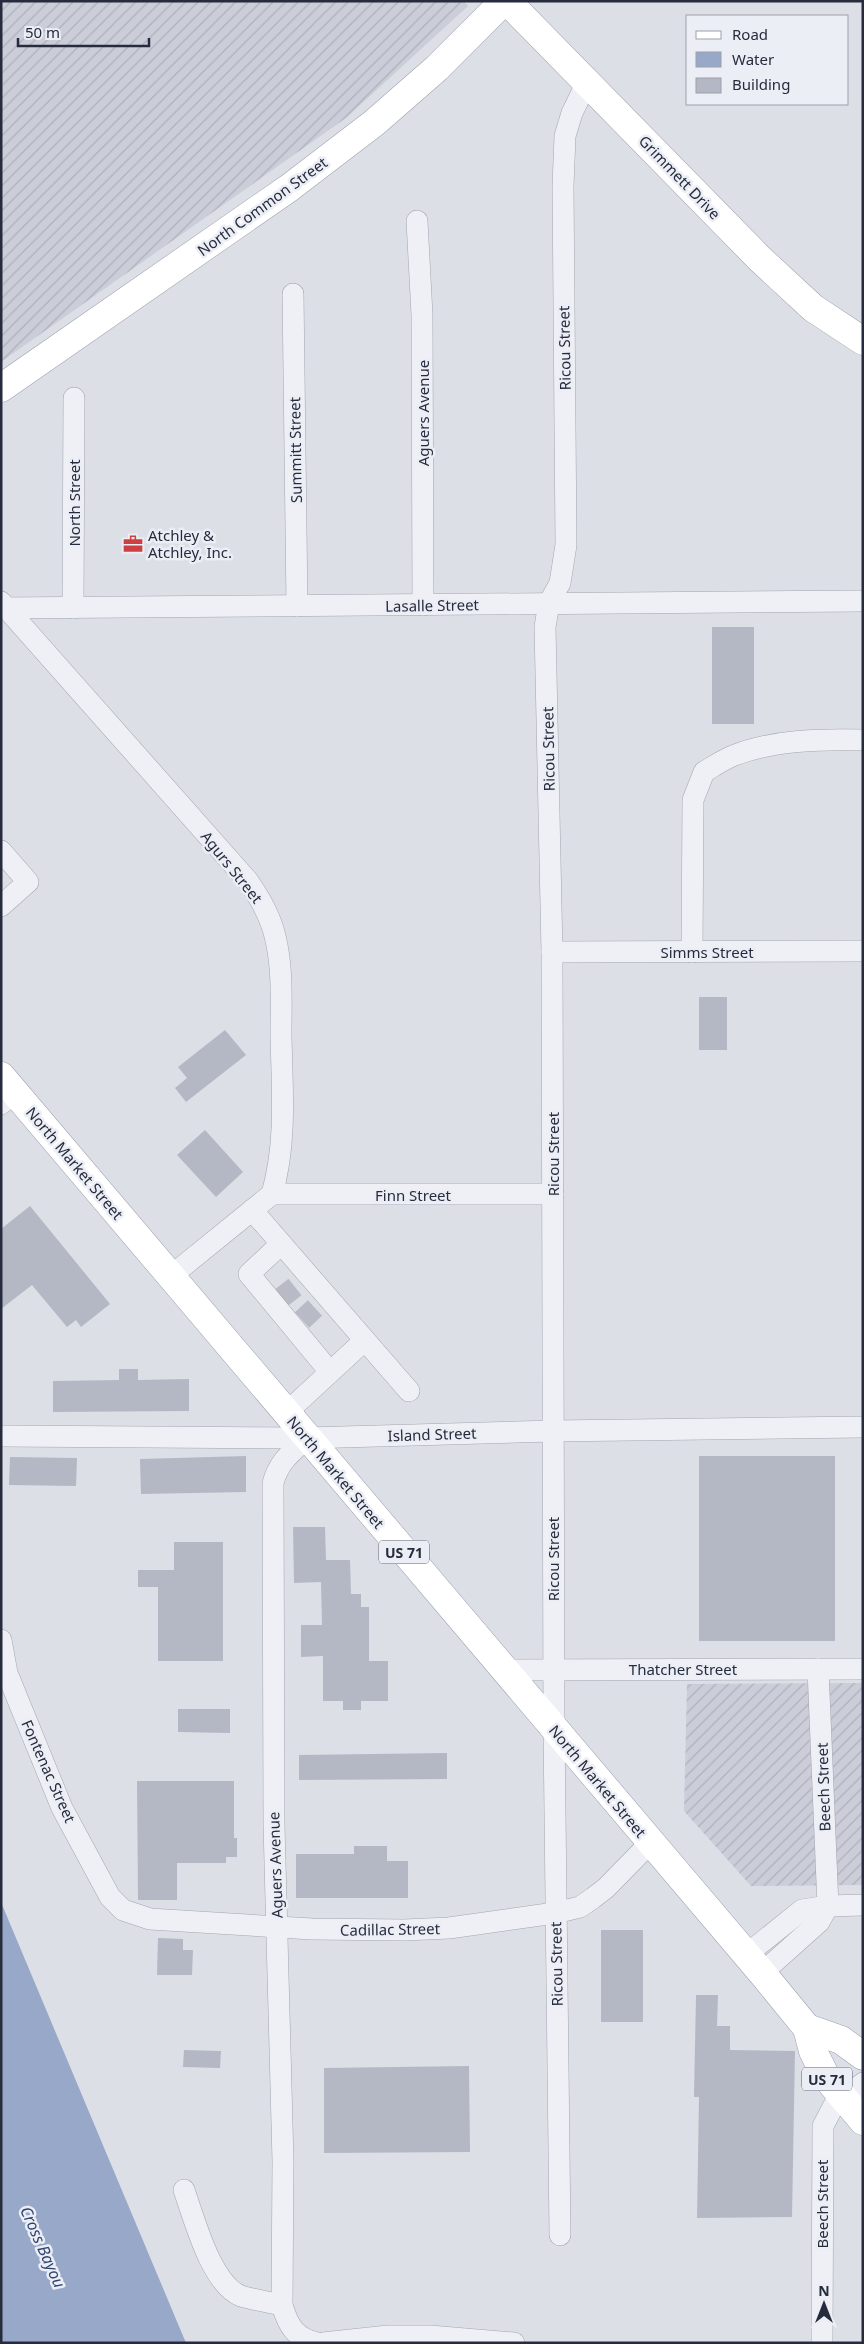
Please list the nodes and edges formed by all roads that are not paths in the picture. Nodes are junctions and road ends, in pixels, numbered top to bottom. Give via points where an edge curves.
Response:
1 (506, 1) edge
2 (587, 82) junction
3 (417, 221) dead end
4 (292, 294) dead end
5 (863, 342) edge
6 (1, 388) edge
7 (74, 398) dead end
8 (863, 601) edge
9 (550, 603) junction
10 (423, 605) junction
11 (3, 606) edge
12 (297, 606) junction
13 (73, 608) junction
14 (863, 740) edge
15 (1, 851) edge
16 (1, 906) edge
17 (863, 951) edge
18 (552, 952) junction
19 (692, 952) junction
20 (6, 1091) edge
21 (272, 1194) junction
22 (553, 1194) junction
23 (252, 1210) junction
24 (281, 1244) junction
25 (171, 1276) junction
26 (289, 1291) junction
27 (309, 1313) junction
28 (364, 1341) junction
29 (330, 1372) junction
30 (409, 1391) dead end
31 (286, 1413) junction
32 (863, 1427) edge
33 (553, 1431) junction
34 (1, 1436) edge
35 (307, 1438) junction
36 (1, 1640) edge
37 (818, 1669) junction
38 (863, 1669) edge
39 (504, 1670) junction
40 (554, 1670) junction
41 (554, 1729) junction
42 (650, 1843) junction
43 (110, 1897) joint
44 (828, 1906) junction
45 (863, 1906) edge
46 (555, 1913) junction
47 (277, 1926) junction
48 (754, 1964) junction
49 (807, 2028) junction
50 (863, 2056) edge
51 (853, 2091) edge
52 (863, 2121) edge
53 (184, 2190) dead end
54 (560, 2235) dead end
55 (282, 2304) junction
56 (318, 2343) edge
57 (322, 2343) edge
58 (514, 2343) edge
59 (822, 2343) edge

1 - 2 main road, Grimmett Drive
1 - 6 main road, North Common Street via 374,123 289,188
2 - 5 main road, Grimmett Drive via 812,308
2 - 9 street, Ricou Street via 565,136 566,545 560,583
3 - 10 street, Aguers Avenue via 422,315
4 - 12 street, Summitt Street
7 - 13 street, North Street
8 - 9 street, Lasalle Street
9 - 10 street, Lasalle Street
9 - 18 street, Ricou Street via 545,627
10 - 12 street, Lasalle Street
11 - 13 street, Lasalle Street
11 - 21 street, Agurs Street via 248,882 267,912 275,934 280,973 283,1112 282,1152
12 - 13 street, Lasalle Street
14 - 19 street via 832,739 765,746 734,755 704,772 693,800
15 - 16 street via 28,882
17 - 19 street, Simms Street
18 - 19 street, Simms Street
18 - 22 street, Ricou Street
20 - 25 main road, North Market Street / US 71
21 - 22 street, Finn Street
21 - 23 street
22 - 33 street, Ricou Street
23 - 24 street
23 - 25 street
24 - 26 street
24 - 26 street via 249,1274
25 - 31 main road, North Market Street / US 71
26 - 27 street
26 - 27 street
27 - 28 street
27 - 29 street
28 - 29 street
28 - 30 street
29 - 31 street
31 - 35 main road, North Market Street / US 71
32 - 33 street, Island Street
33 - 35 street, Island Street
33 - 40 street, Ricou Street
34 - 35 street, Island Street
35 - 39 main road, North Market Street / US 71
35 - 47 street, Aguers Avenue via 276,1469 273,1483
36 - 43 street, Fontenac Street via 7,1673 62,1808
37 - 38 street, Thatcher Street
37 - 40 street, Thatcher Street
37 - 44 street, Beech Street
39 - 40 street, Thatcher Street
39 - 41 main road, North Market Street / US 71
40 - 41 street, Ricou Street
41 - 42 main road, North Market Street / US 71
41 - 46 street, Ricou Street
42 - 46 street, Cadillac Street via 593,1898 580,1907
42 - 48 main road, North Market Street / US 71
43 - 47 street, Cadillac Street via 122,1910 150,1920
44 - 45 street
44 - 48 street via 819,1922
46 - 47 street, Cadillac Street via 449,1928
46 - 54 street, Ricou Street
47 - 55 street, Aguers Avenue via 283,2151
48 - 49 main road, North Market Street / US 71
49 - 50 main road, US 71 via 841,2040
49 - 51 main road, North Market Street / US 71 via 813,2051 826,2077
51 - 52 main road, North Market Street / US 71
51 - 59 street, Beech Street via 828,2112 823,2126
53 - 55 street via 212,2263 224,2282 240,2295
55 - 56 street via 294,2332
57 - 58 street via 388,2336 430,2336

